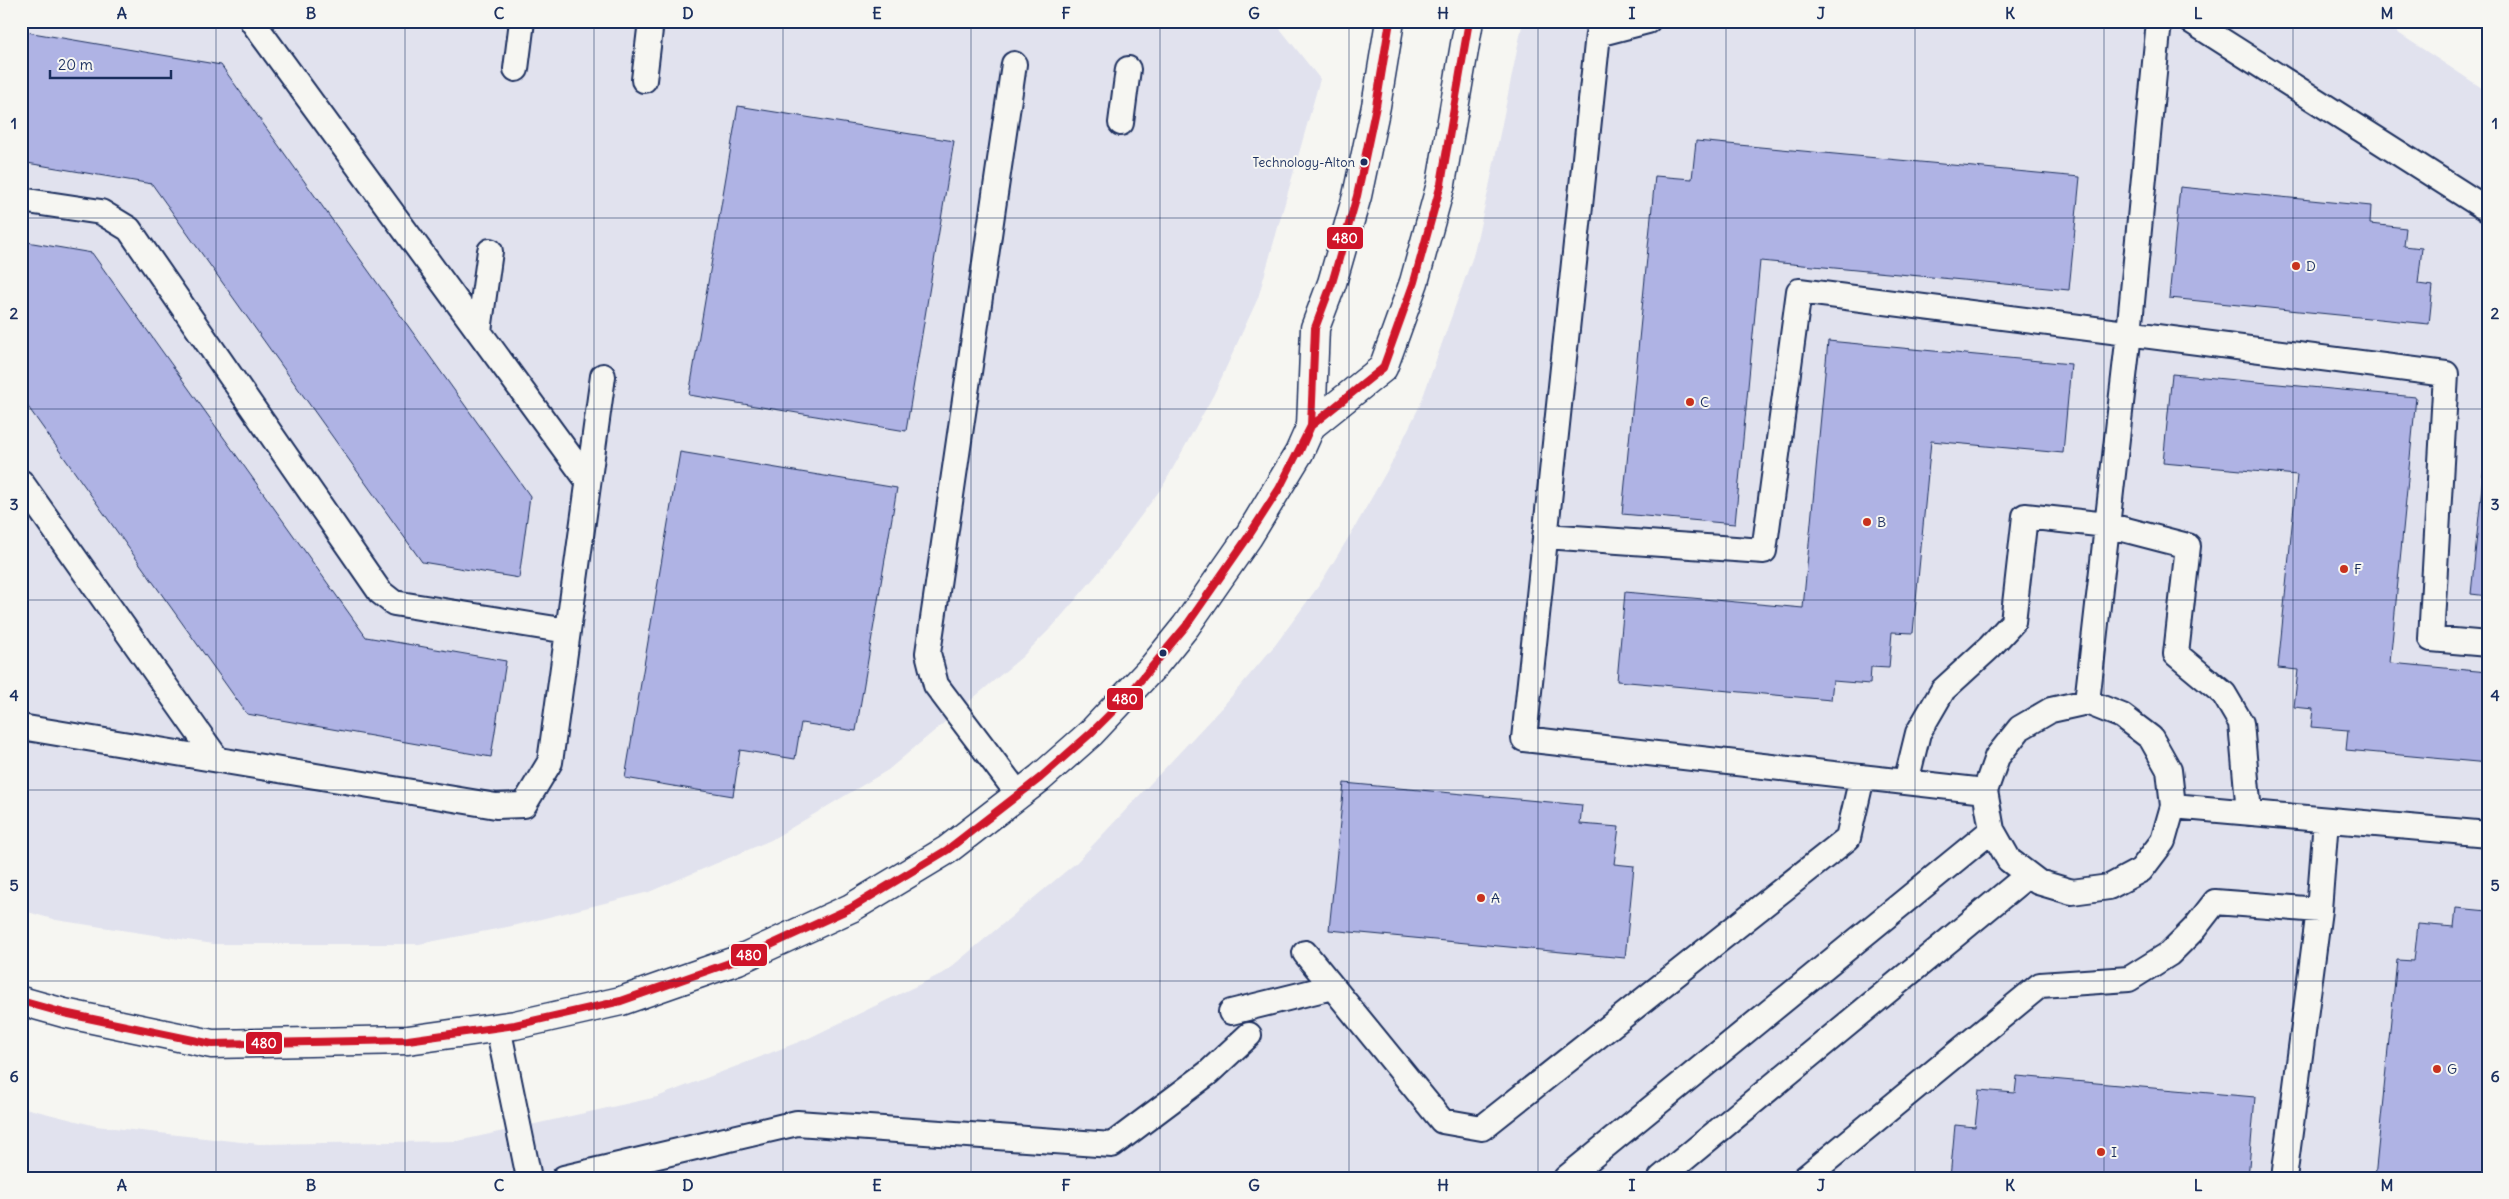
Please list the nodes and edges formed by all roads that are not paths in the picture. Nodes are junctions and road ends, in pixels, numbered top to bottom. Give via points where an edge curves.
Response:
1 (252, 21) edge
2 (522, 21) edge
3 (652, 21) edge
4 (1390, 21) edge
5 (1470, 21) edge
6 (1648, 21) edge
7 (2159, 21) edge
8 (2191, 21) edge
9 (1014, 64) dead end
10 (516, 69) dead end
11 (1128, 69) dead end
12 (644, 80) dead end
13 (1120, 123) dead end
14 (21, 200) edge
15 (2488, 210) edge
16 (490, 251) dead end
17 (478, 331) junction
18 (2129, 333) junction
19 (603, 376) dead end
20 (1311, 426) junction
21 (588, 481) junction
22 (21, 482) edge
23 (2107, 525) junction
24 (1545, 536) junction
25 (568, 632) junction
26 (2488, 644) edge
27 (2087, 702) junction
28 (21, 727) edge
29 (217, 759) junction
30 (1862, 777) junction
31 (1906, 782) junction
32 (1985, 791) junction
33 (1019, 794) junction
34 (2173, 806) junction
35 (2249, 813) junction
36 (2326, 820) junction
37 (1992, 830) junction
38 (2488, 834) edge
39 (2028, 875) junction
40 (2319, 910) junction
41 (1305, 953) dead end
42 (1332, 987) junction
43 (21, 1001) edge
44 (1231, 1012) dead end
45 (498, 1027) junction
46 (1249, 1034) dead end
47 (529, 1178) edge
48 (564, 1178) edge
49 (1566, 1178) edge
50 (1661, 1178) edge
51 (1805, 1178) edge
52 (2284, 1178) edge

1 - 17 lane
2 - 10 lane
3 - 12 lane
4 - 20 street via 1357,196 1332,283 1315,328
5 - 20 street via 1441,184 1414,282 1383,368
6 - 24 lane via 1598,34
7 - 18 lane
8 - 15 lane
9 - 33 lane via 928,652 936,685
11 - 13 lane
14 - 25 lane via 101,212 129,229 380,592 394,603
16 - 17 lane
17 - 21 lane
18 - 23 lane
18 - 24 lane via 1799,291 1764,551
18 - 26 lane via 2446,374 2431,639
19 - 21 lane
20 - 33 street via 1279,489 1186,626 1153,667 1091,733
21 - 25 lane
22 - 29 lane
23 - 27 lane
23 - 31 lane via 2025,516 2012,622 1943,690 1918,733
23 - 35 lane via 2188,546 2176,654 2224,694 2241,723
24 - 30 lane via 1524,740
25 - 29 lane via 550,762 524,805 496,806
27 - 32 lane via 2051,710 2020,728 1997,757
27 - 34 lane via 2122,716 2151,738 2169,770
28 - 29 lane
30 - 31 lane
30 - 42 lane via 1848,838 1482,1128 1442,1121
31 - 32 lane
32 - 37 lane
33 - 45 street via 947,850 851,908 738,960 621,1001
34 - 35 lane
34 - 39 lane via 2163,841 2141,870 2109,888 2072,892 2038,882
35 - 36 lane
36 - 38 lane
36 - 40 lane
37 - 39 lane via 2009,860
37 - 49 lane
39 - 50 lane
40 - 51 lane via 2215,902 2169,954 2130,979 2040,985
40 - 52 lane
41 - 42 lane
42 - 44 lane
43 - 45 street via 212,1044 408,1040
45 - 47 lane
46 - 48 lane via 1208,1073 1112,1145 797,1123

